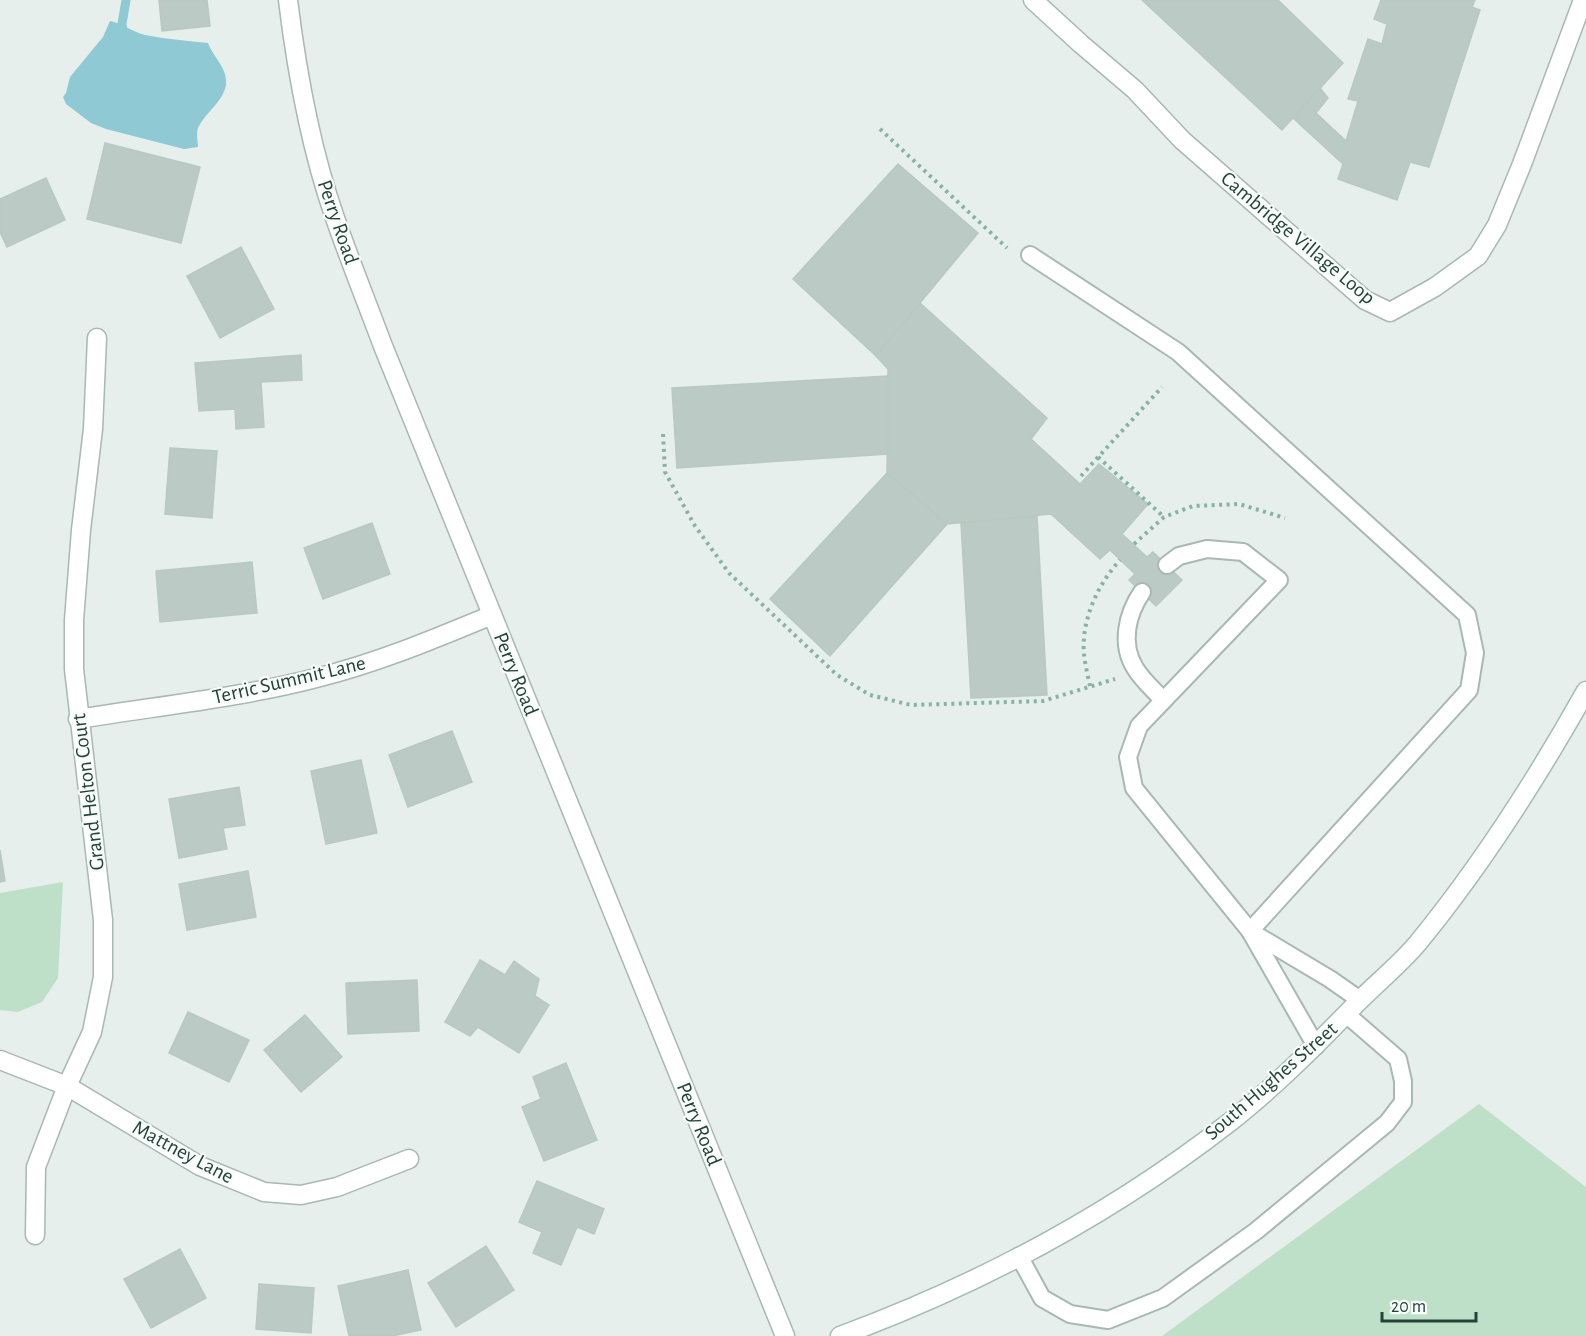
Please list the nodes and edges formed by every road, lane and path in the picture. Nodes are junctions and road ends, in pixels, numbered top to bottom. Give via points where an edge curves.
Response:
1 (288, 0) edge
2 (1033, 0) edge
3 (1582, 0) edge
4 (880, 129) dead end
5 (1030, 255) joint
6 (97, 338) dead end
7 (1162, 387) dead end
8 (663, 434) dead end
9 (1098, 457) junction
10 (1081, 476) dead end
11 (1164, 517) junction
12 (1285, 518) dead end
13 (1134, 544) dead end
14 (1120, 560) dead end
15 (1167, 565) dead end
16 (1142, 592) dead end
17 (492, 615) junction
18 (1134, 668) junction
19 (1090, 686) junction
20 (1586, 691) edge
21 (1163, 700) junction
22 (78, 719) junction
23 (1250, 931) junction
24 (1360, 1000) junction
25 (1346, 1014) junction
26 (1316, 1046) junction
27 (0, 1060) edge
28 (68, 1086) junction
29 (409, 1159) dead end
30 (35, 1235) dead end
31 (1019, 1256) junction
32 (785, 1336) edge
33 (840, 1336) edge

1 - 17 street, Perry Road via 306,117 334,217
2 - 3 street, Cambridge Village Loop via 1135,90 1182,140 1321,262 1365,300 1390,312 1436,287 1478,256 1497,225 1522,164
4 - 5 path via 1007,248
5 - 23 lane via 1178,352 1467,615 1475,654 1469,690
6 - 22 street, Grand Helton Court via 93,429 74,620
7 - 9 path
8 - 19 path via 665,472 694,526 729,573 837,675 870,695 911,705 967,704 1043,700
9 - 10 path
9 - 11 path
11 - 12 path via 1193,506 1239,504
11 - 13 path
14 - 19 path via 1107,574 1087,623 1084,653
15 - 21 lane via 1179,556 1207,549 1243,552 1279,580
16 - 18 lane via 1133,606 1125,638
17 - 22 street, Terric Summit Lane via 413,648 316,678
17 - 32 street, Perry Road
18 - 19 path via 1118,678
18 - 21 lane
20 - 24 street, South Hughes Street via 1488,853 1415,946
21 - 23 lane via 1139,726 1128,757 1134,788
22 - 28 street, Grand Helton Court via 103,920 103,977 92,1032
23 - 24 lane
23 - 26 lane
24 - 25 street, South Hughes Street
25 - 26 street, South Hughes Street
25 - 31 lane via 1398,1059 1403,1102 1387,1123 1247,1237 1163,1298 1108,1320 1070,1314 1042,1298
26 - 31 street, South Hughes Street via 1231,1121 1169,1166 1107,1207
27 - 28 street, Mattney Lane
28 - 29 street, Mattney Lane via 200,1166 264,1192 301,1195 337,1187
28 - 30 street, Grand Helton Court via 36,1167
31 - 33 street, South Hughes Street

